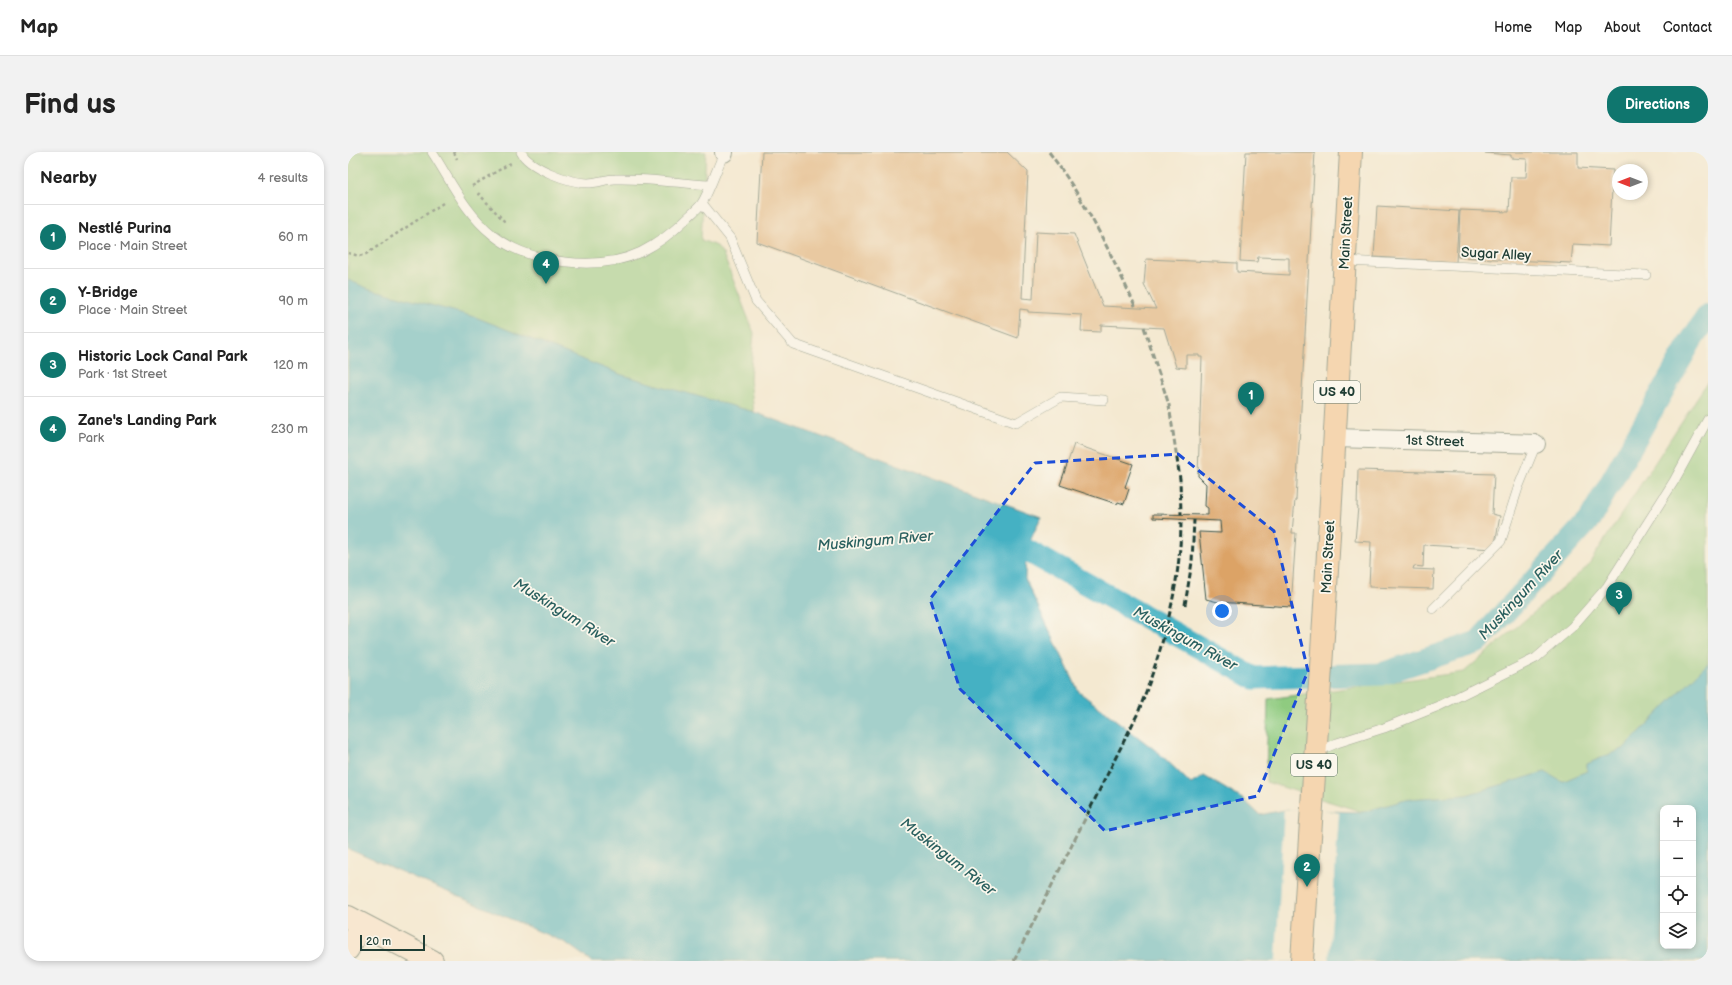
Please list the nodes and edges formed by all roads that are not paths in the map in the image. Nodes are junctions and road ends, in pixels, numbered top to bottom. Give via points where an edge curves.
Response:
1 (432, 152) edge
2 (724, 152) edge
3 (1351, 152) edge
4 (522, 154) edge
5 (709, 185) junction
6 (702, 203) junction
7 (1345, 261) junction
8 (1646, 275) dead end
9 (1104, 400) dead end
10 (1708, 419) edge
11 (1335, 438) junction
12 (1536, 444) joint
13 (1433, 609) dead end
14 (1315, 753) junction
15 (355, 920) edge
16 (348, 949) edge
17 (421, 959) edge
18 (1302, 961) edge

1 - 6 lane via 458,196 473,216 493,235 527,253 563,262 600,262 640,252 674,232
2 - 5 lane
3 - 7 main road, Main Street / US 40
4 - 5 lane via 542,169 561,178 588,183 614,178
5 - 6 lane
6 - 9 lane via 730,238 756,301 793,344 1016,423 1061,397
7 - 8 lane, Sugar Alley
7 - 11 main road, Main Street / US 40
10 - 14 lane via 1674,481 1607,587 1566,632 1536,658 1441,705
11 - 12 street, 1st Street
11 - 14 main road, Main Street / US 40
12 - 13 lane via 1518,488 1501,542
14 - 18 main road, Main Street / US 40
15 - 16 main road
15 - 17 main road

